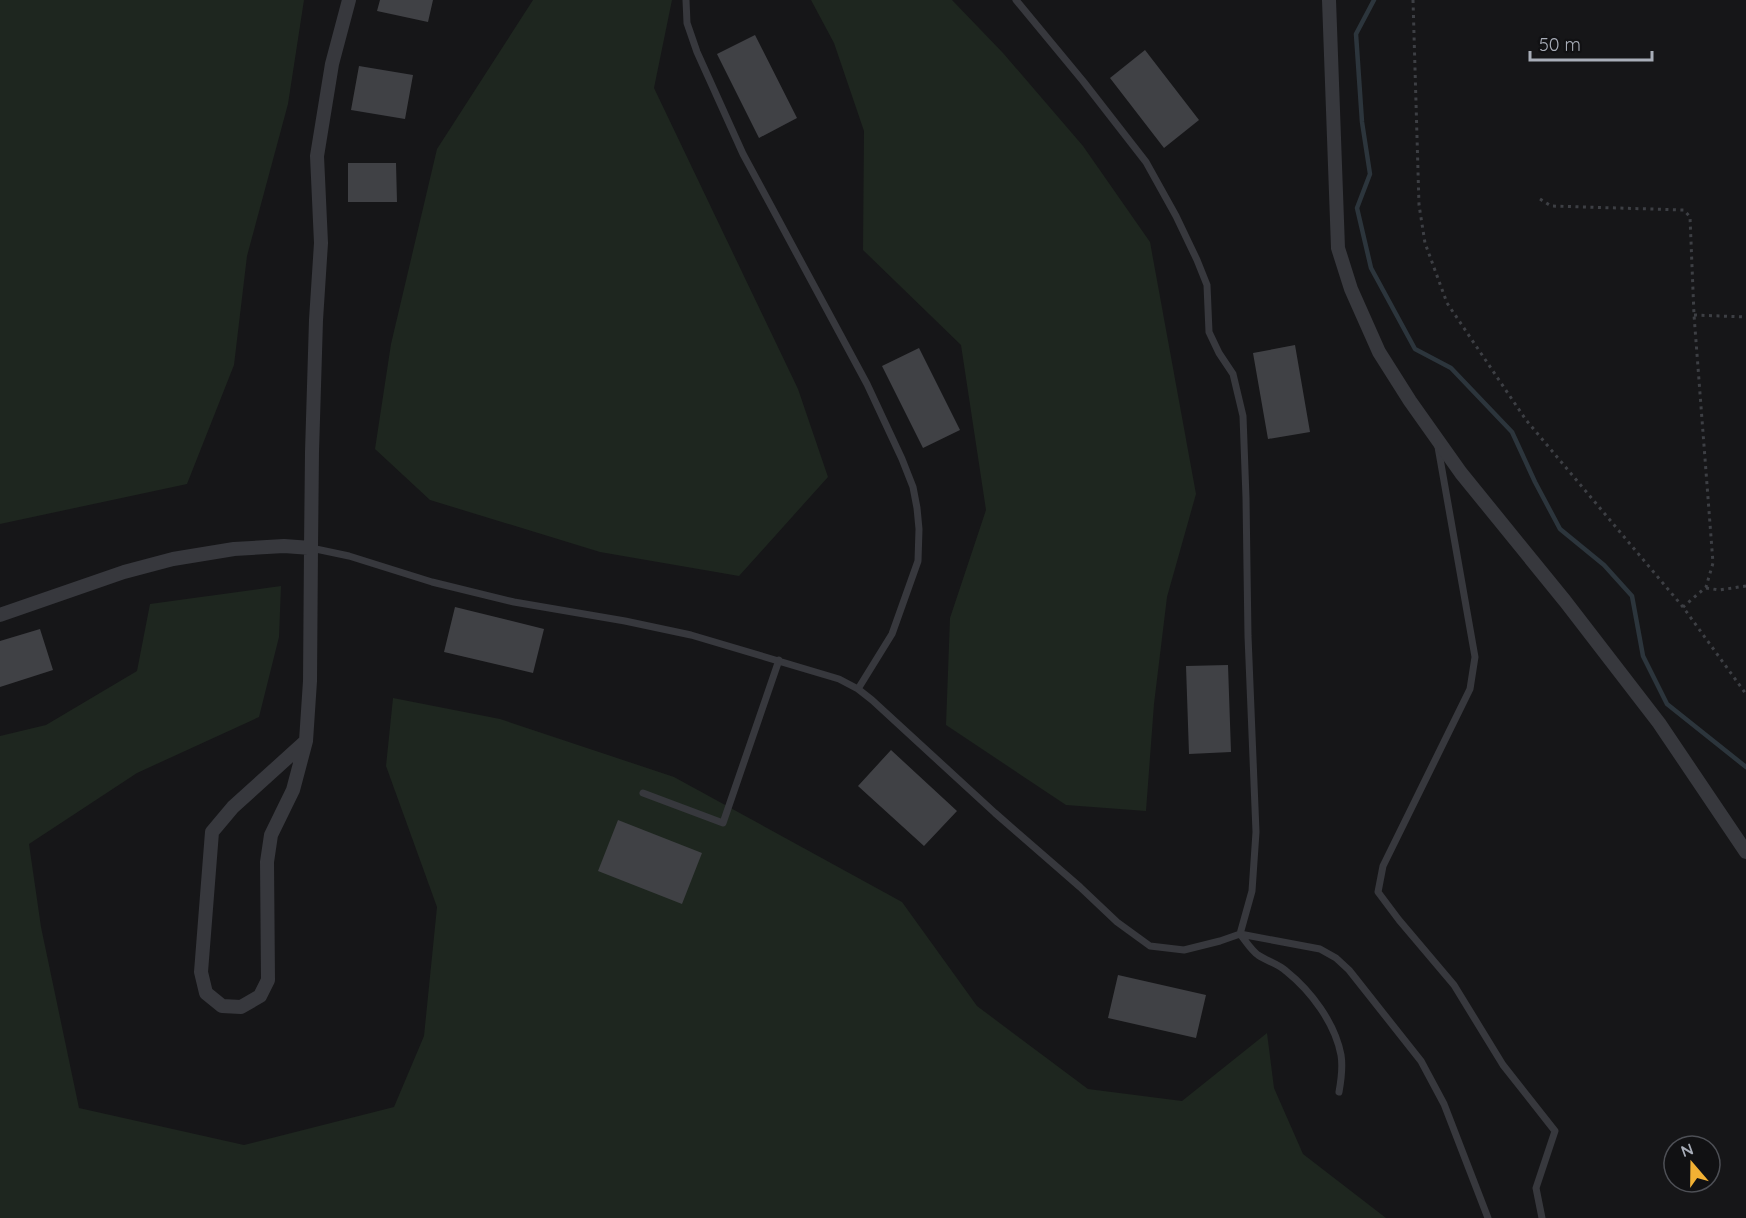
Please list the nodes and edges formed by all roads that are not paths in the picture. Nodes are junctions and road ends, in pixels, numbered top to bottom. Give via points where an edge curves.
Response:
1 (349, 0) edge
2 (686, 0) edge
3 (1016, 0) edge
4 (1329, 0) edge
5 (1436, 439) junction
6 (311, 548) junction
7 (0, 615) edge
8 (779, 660) junction
9 (858, 689) junction
10 (306, 741) junction
11 (643, 793) dead end
12 (1746, 852) edge
13 (1240, 934) junction
14 (1339, 1092) dead end
15 (1488, 1218) edge
16 (1542, 1218) edge

1 - 6 street via 332,64 317,156 321,243
2 - 9 lane via 687,22 697,52 743,154 867,384 913,487 919,529 918,561 892,634
3 - 13 lane via 1146,162 1197,260 1207,285 1209,332 1233,374 1243,416 1256,832 1252,891
4 - 5 street via 1338,248 1379,352
5 - 12 street via 1659,723
5 - 16 lane via 1474,657 1470,689 1383,866 1377,892 1454,985 1503,1065 1555,1131 1536,1188
6 - 7 street via 234,549 173,559
6 - 8 lane via 432,582 691,635
6 - 10 street
8 - 9 lane
8 - 11 lane via 723,823
9 - 13 lane via 1117,922 1150,946 1184,950
10 - 10 street via 293,790 271,835 267,862 268,980 260,996 241,1006 222,1006 206,993 201,972 212,832 233,807
13 - 14 lane via 1255,954 1285,969 1319,1006 1341,1056
13 - 15 lane via 1320,949 1349,970 1421,1061 1444,1104

